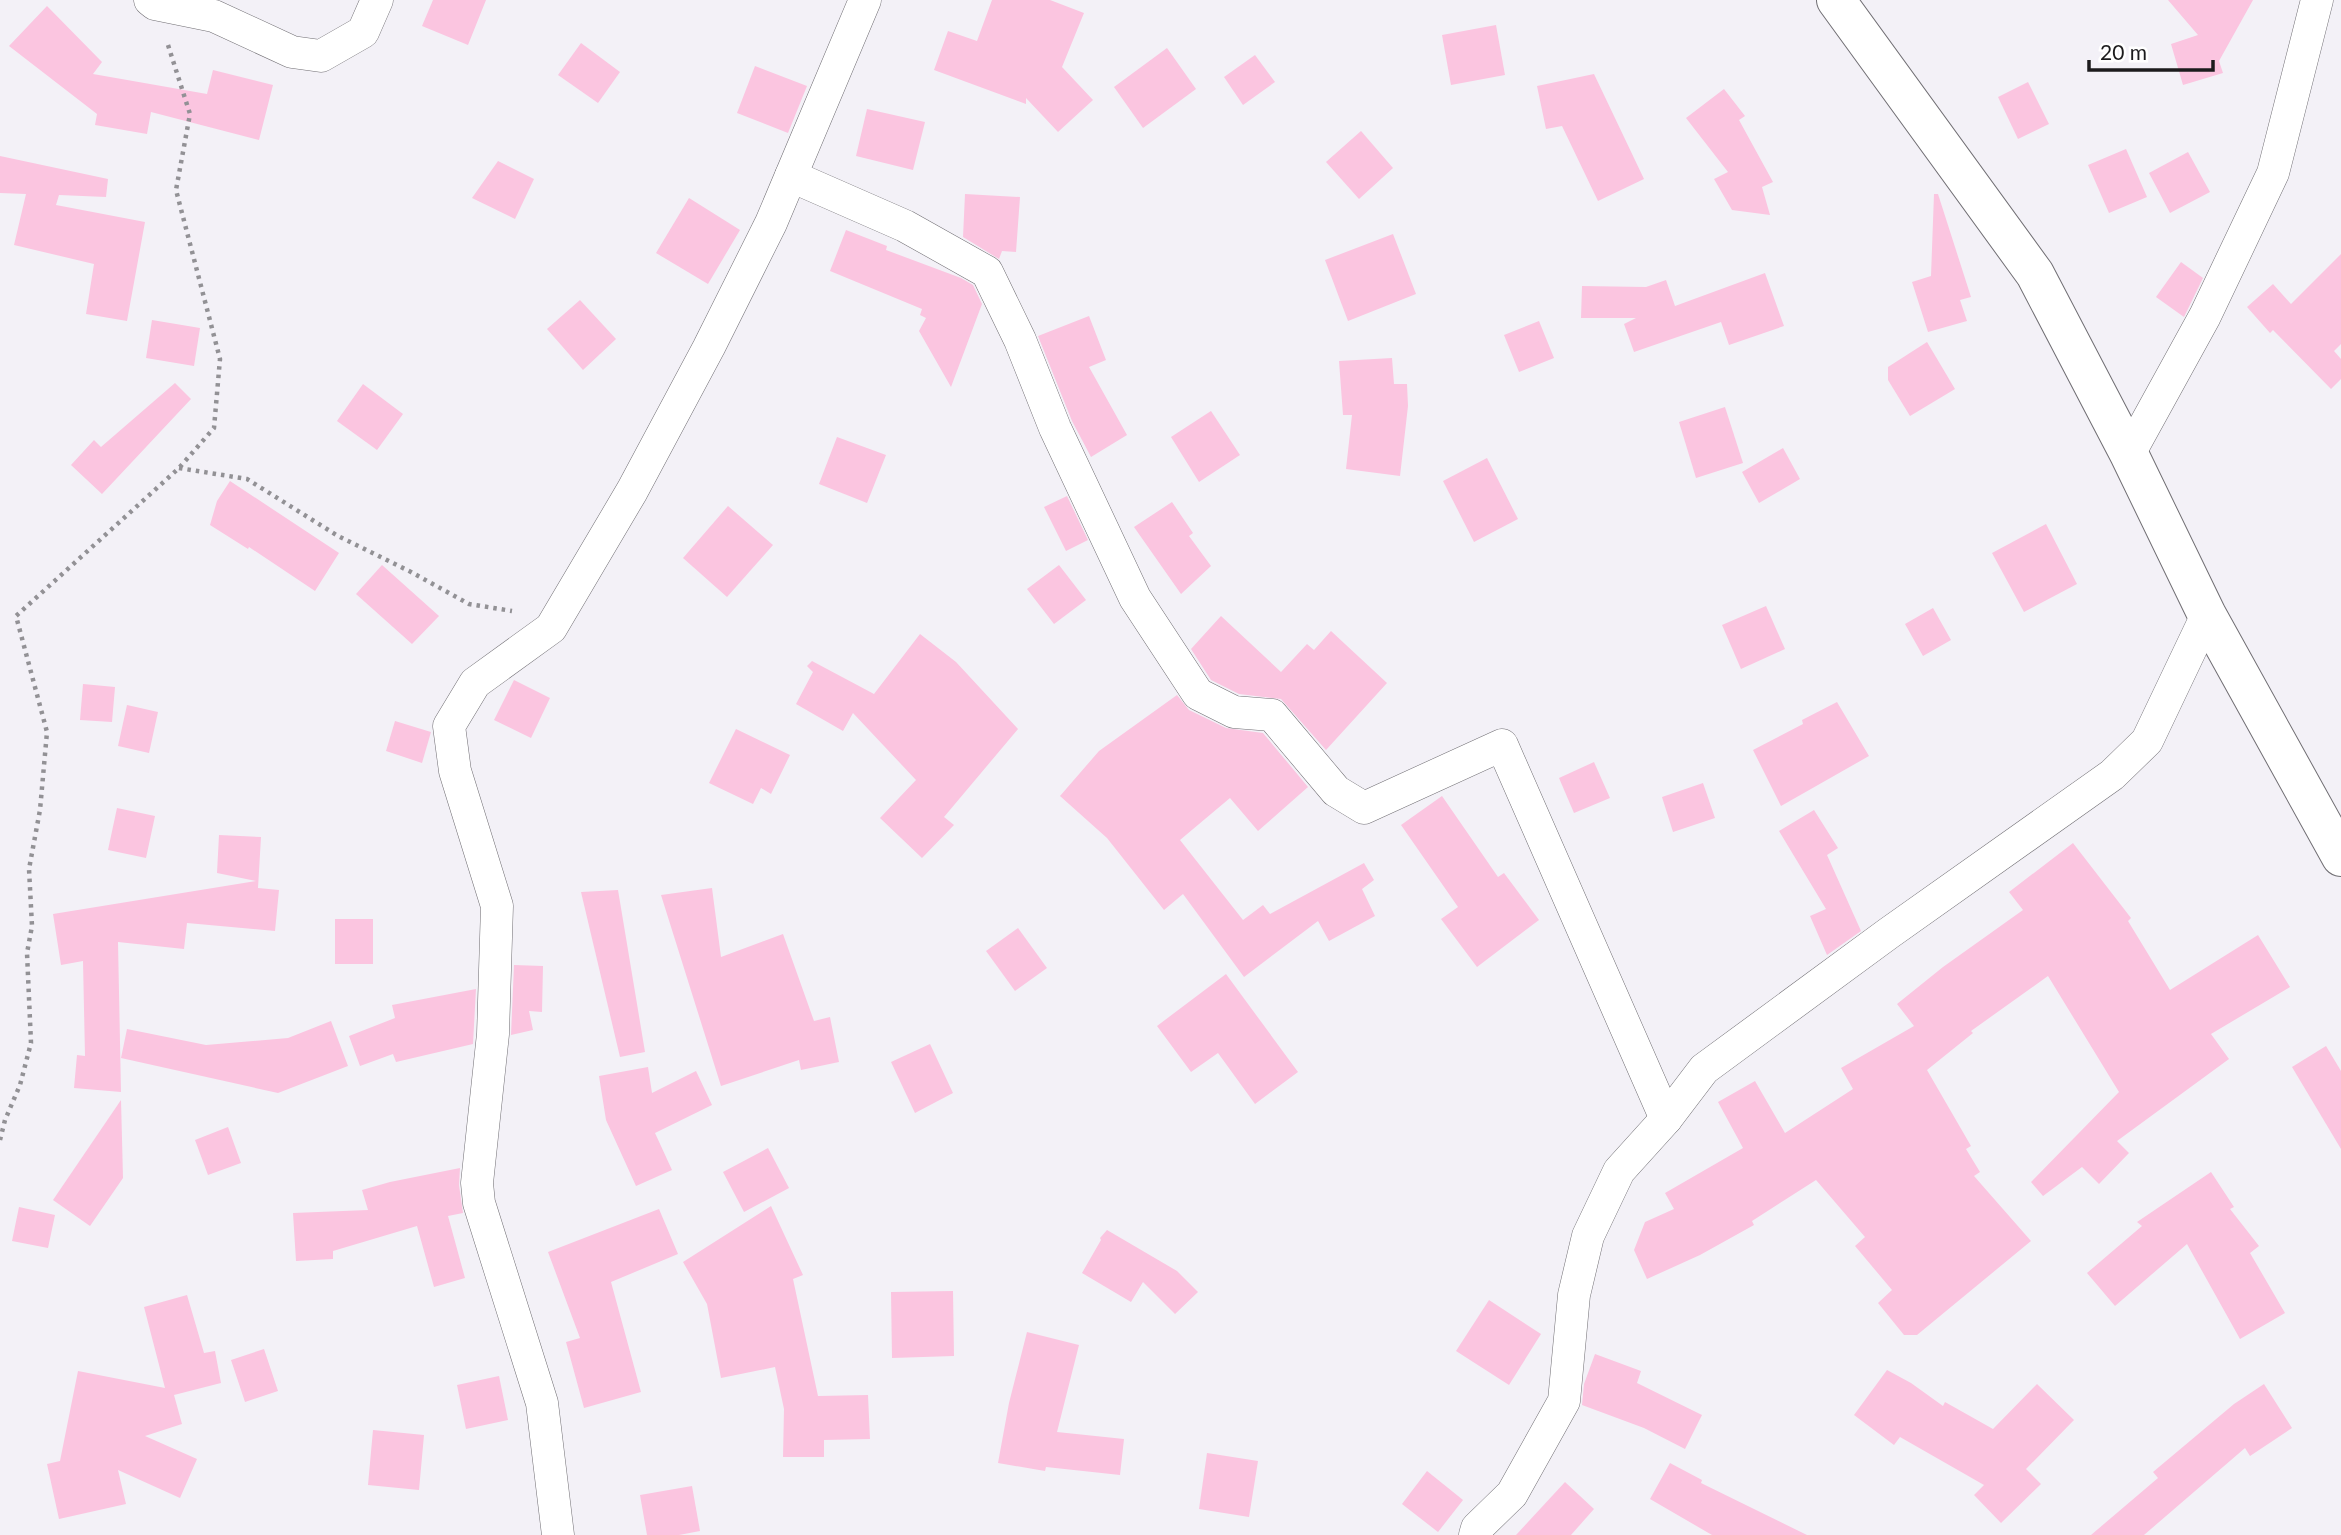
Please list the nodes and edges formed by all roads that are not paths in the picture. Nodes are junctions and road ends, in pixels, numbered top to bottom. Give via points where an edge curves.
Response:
1 (377, 0) edge
2 (865, 0) edge
3 (1836, 0) edge
4 (2317, 0) edge
5 (152, 2) edge
6 (791, 176) junction
7 (2129, 454) junction
8 (2207, 615) junction
9 (2341, 858) edge
10 (1666, 1119) junction
11 (558, 1535) edge
12 (1475, 1535) edge

1 - 5 street via 363,32 321,56 292,52 214,16
2 - 6 street
3 - 7 street via 2035,274
4 - 7 street via 2273,173 2205,317
6 - 10 street via 905,226 987,272 1135,598 1198,694 1234,712 1272,715 1336,791 1364,808 1502,745
6 - 11 street via 709,346 632,491 551,628 475,683 449,726 454,771 497,906 493,1034 477,1183 479,1202 542,1403
7 - 8 street
8 - 9 street
8 - 10 street via 2147,741 2112,775 1704,1069
10 - 12 street via 1619,1171 1588,1236 1574,1295 1564,1401 1512,1494

